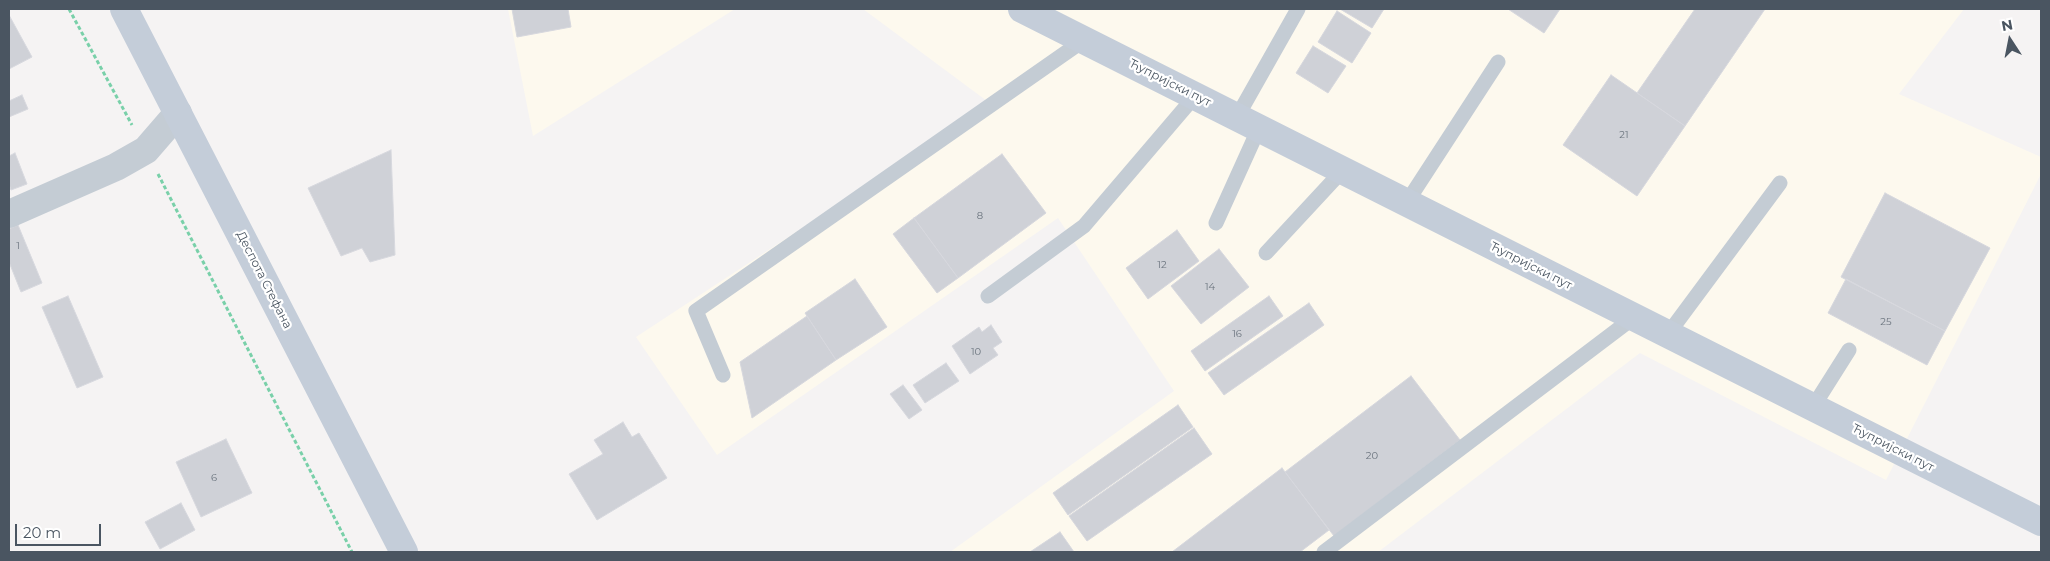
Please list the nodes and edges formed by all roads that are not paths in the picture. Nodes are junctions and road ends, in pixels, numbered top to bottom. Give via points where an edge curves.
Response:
1 (124, 9) edge
2 (1022, 9) edge
3 (1298, 9) edge
4 (1084, 40) junction
5 (1498, 62) dead end
6 (1195, 96) junction
7 (178, 113) junction
8 (1248, 123) junction
9 (1343, 170) junction
10 (1780, 183) dead end
11 (1407, 202) junction
12 (9, 214) edge
13 (1216, 223) dead end
14 (1266, 253) dead end
15 (988, 296) dead end
16 (1634, 318) junction
17 (1668, 334) junction
18 (1849, 350) dead end
19 (724, 375) dead end
20 (1813, 407) junction
21 (2041, 522) edge
22 (404, 552) edge
23 (1324, 552) edge

1 - 7 main road, Деспота Стефана
2 - 4 main road, Ћупријски пут
3 - 8 lane
4 - 6 main road, Ћупријски пут
4 - 19 lane via 696,311
5 - 11 lane
6 - 8 main road, Ћупријски пут
6 - 15 lane via 1084,226
7 - 12 street via 146,150 116,167
7 - 22 main road, Деспота Стефана
8 - 9 main road, Ћупријски пут
8 - 13 lane
9 - 11 main road, Ћупријски пут
9 - 14 lane
10 - 17 lane
11 - 16 main road, Ћупријски пут
16 - 17 main road, Ћупријски пут
16 - 23 lane
17 - 20 main road, Ћупријски пут
18 - 20 lane
20 - 21 main road, Ћупријски пут

